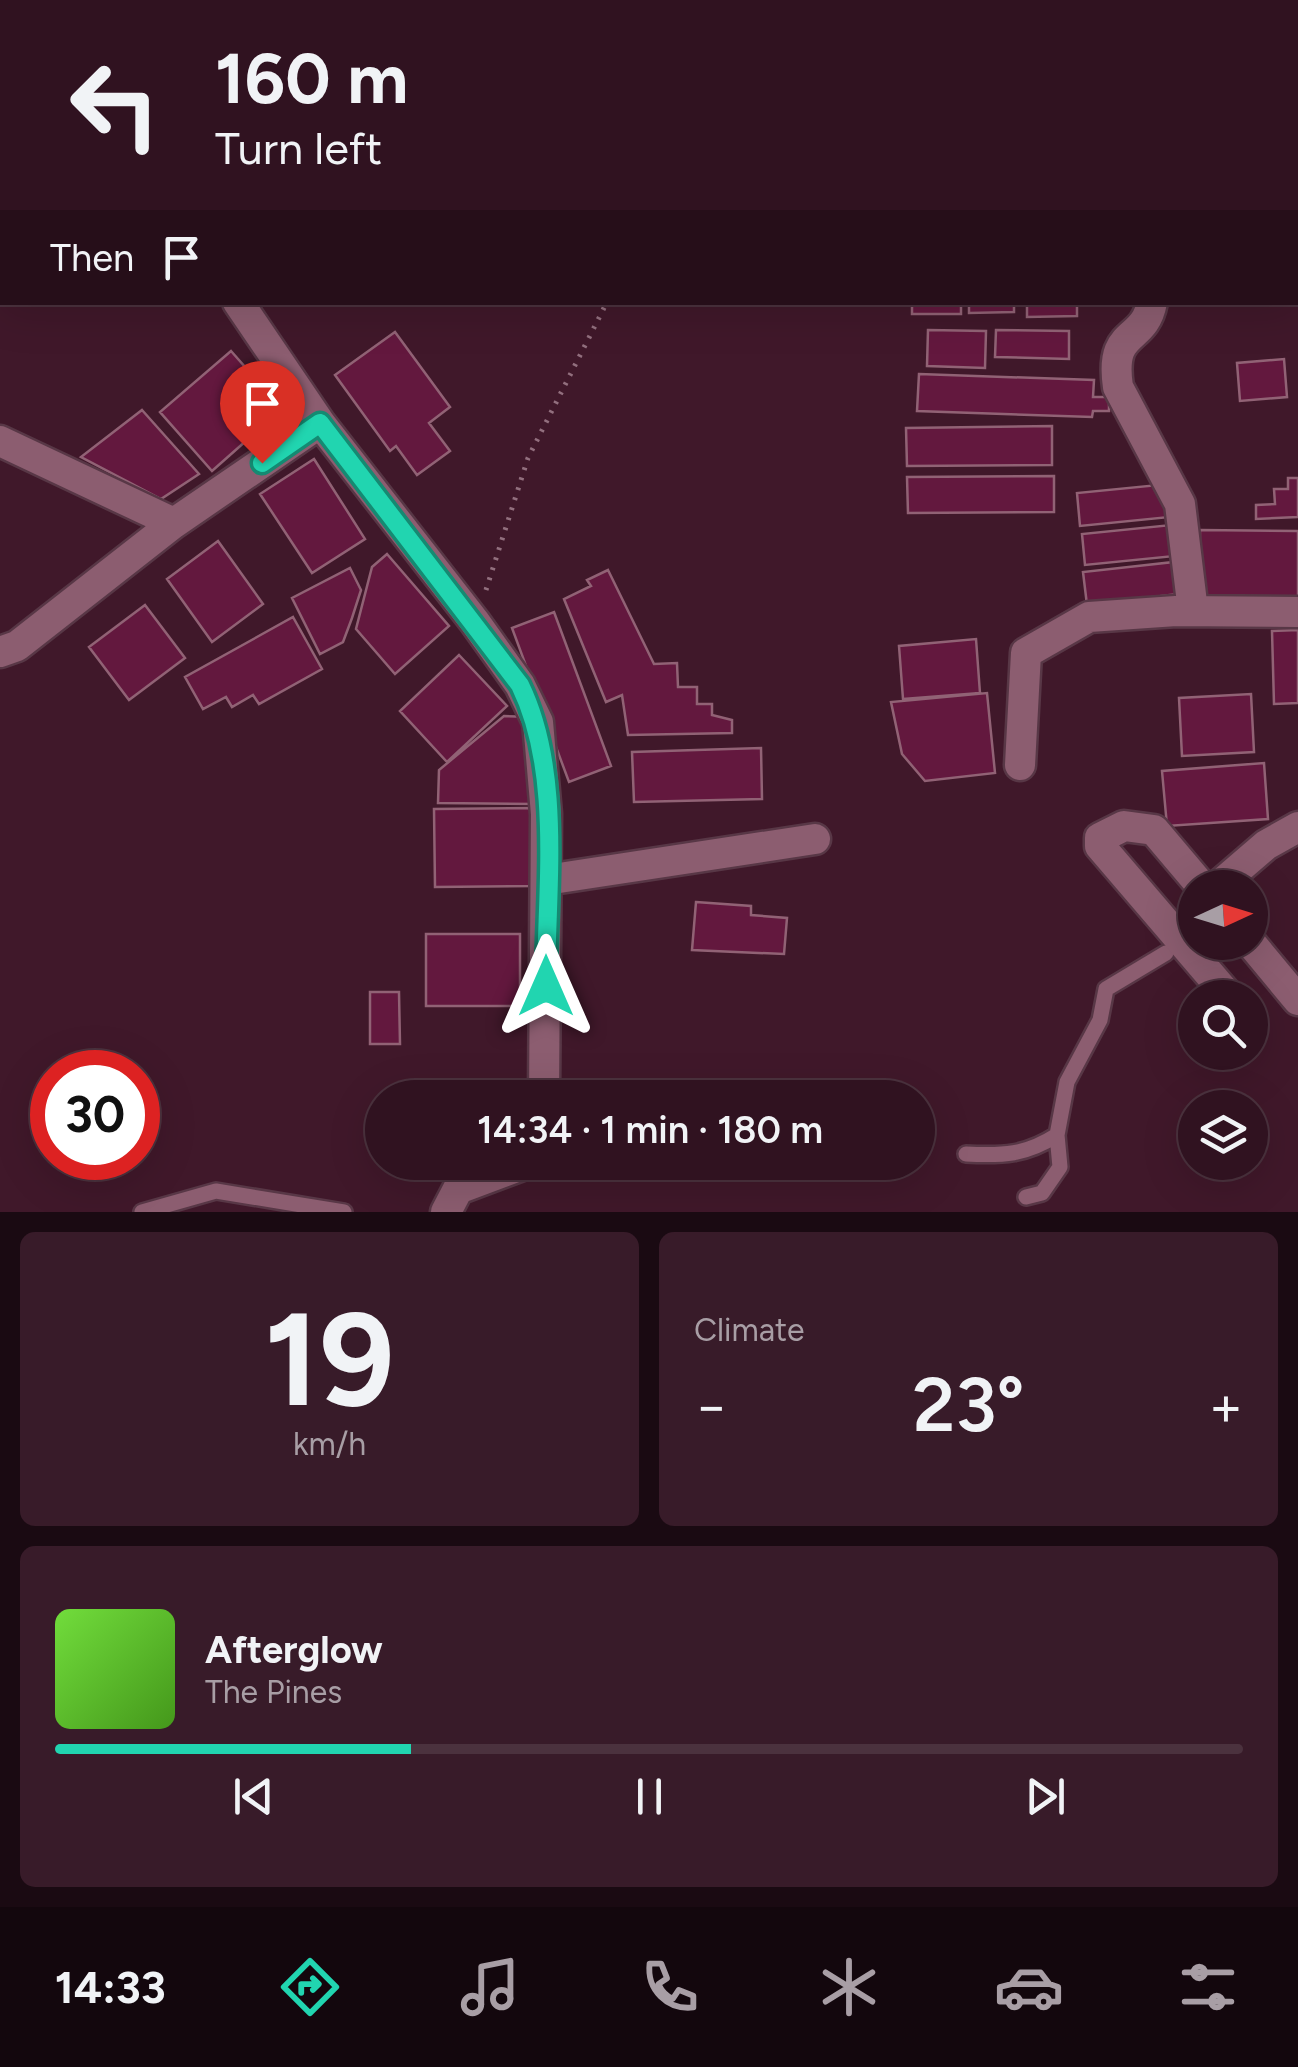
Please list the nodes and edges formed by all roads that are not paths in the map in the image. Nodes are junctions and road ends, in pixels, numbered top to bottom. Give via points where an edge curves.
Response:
1 (240, 305) edge
2 (1151, 305) edge
3 (320, 423) junction
4 (0, 441) edge
5 (174, 523) junction
6 (1192, 611) junction
7 (1298, 612) edge
8 (0, 652) edge
9 (1020, 765) dead end
10 (1298, 827) edge
11 (815, 839) dead end
12 (1188, 870) edge
13 (1236, 870) edge
14 (546, 880) junction
15 (1178, 933) edge
16 (1178, 936) edge
17 (1200, 960) edge
18 (1265, 960) edge
19 (1216, 980) edge
20 (1298, 1000) edge
21 (544, 1080) edge
22 (1058, 1135) junction
23 (966, 1154) dead end
24 (482, 1180) edge
25 (1026, 1197) dead end
26 (142, 1212) edge
27 (344, 1212) edge
28 (446, 1212) edge

1 - 3 street
2 - 6 street via 1144,323 1116,350 1115,365 1118,387 1180,504
3 - 5 street
3 - 14 street via 520,685 538,722
4 - 5 street
5 - 8 street via 17,646
6 - 7 street
6 - 9 street via 1089,617 1026,653
10 - 13 street
11 - 14 street
12 - 15 street via 1154,830 1124,826 1100,838 1100,846
14 - 21 street
16 - 22 lane via 1106,989 1100,1020 1067,1082
17 - 19 street
18 - 20 street
22 - 23 lane via 1010,1157
22 - 25 lane via 1060,1167 1042,1193
24 - 28 street via 458,1189
26 - 27 lane via 216,1191

